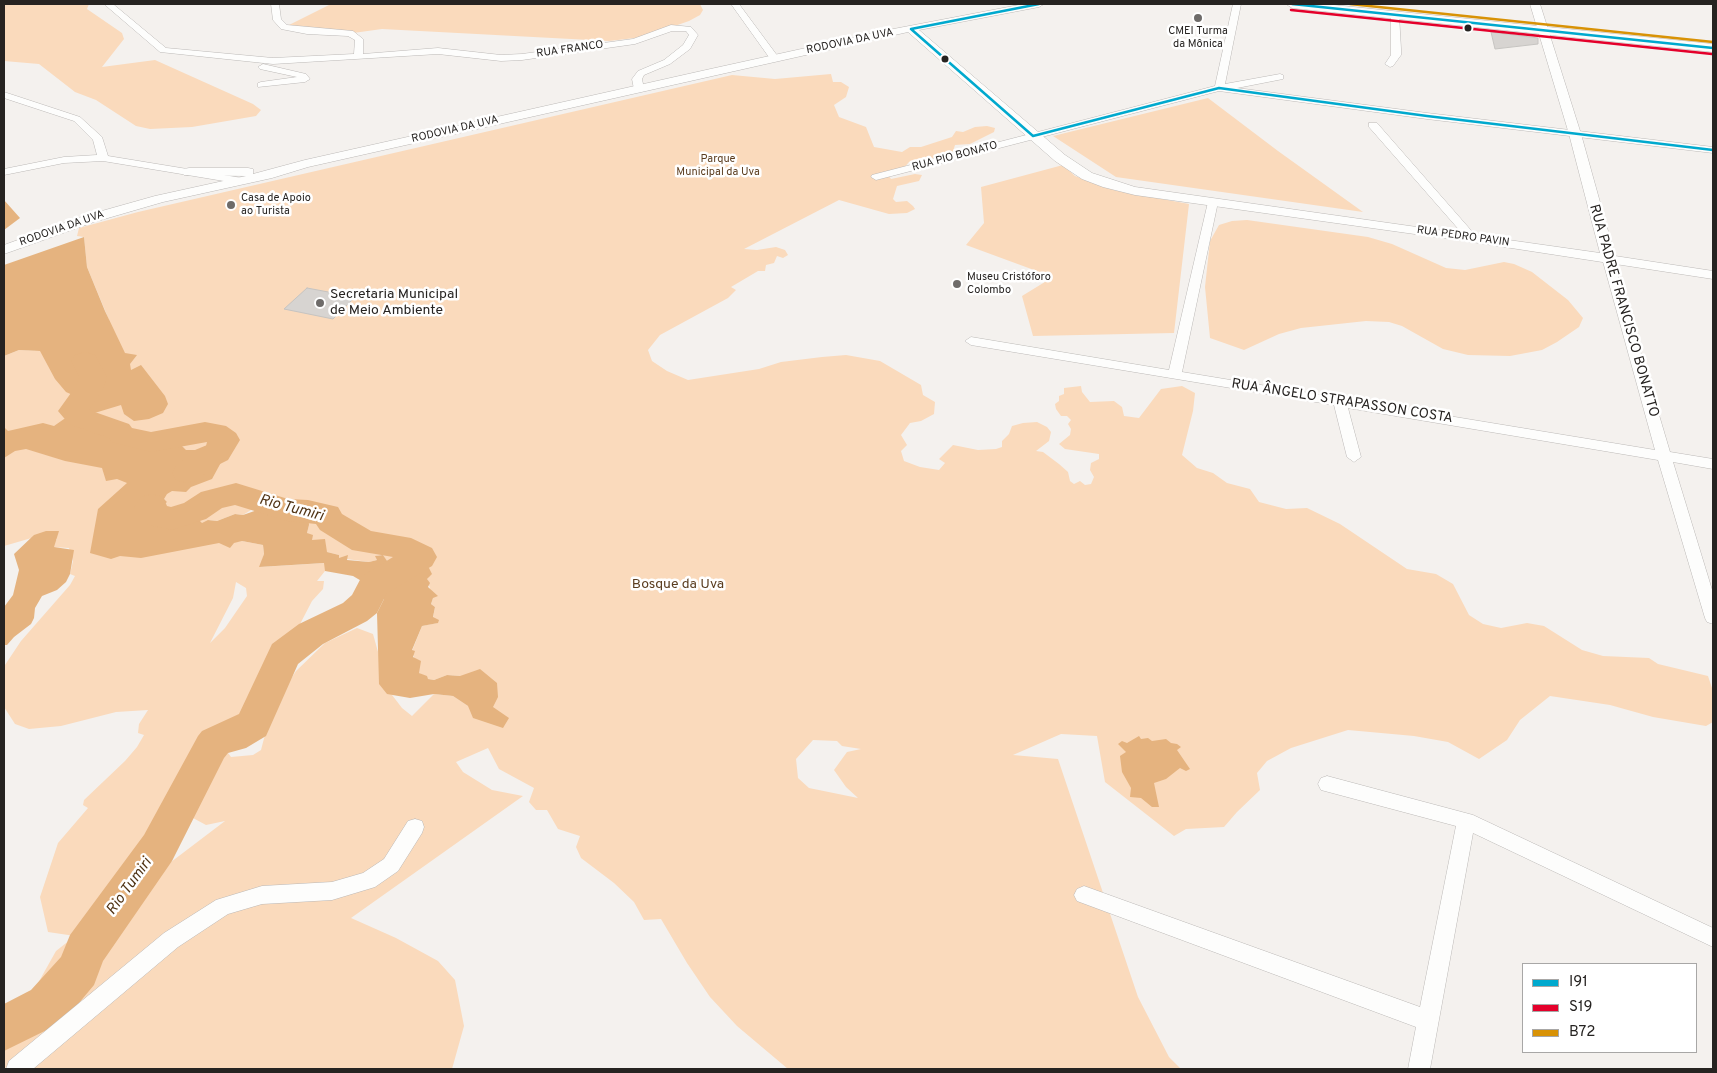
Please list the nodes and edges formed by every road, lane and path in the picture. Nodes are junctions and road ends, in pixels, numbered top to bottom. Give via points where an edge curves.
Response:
1 (108, 4) edge
2 (275, 4) edge
3 (735, 4) edge
4 (1009, 4) edge
5 (1040, 4) edge
6 (1237, 4) edge
7 (1298, 4) edge
8 (1535, 4) edge
9 (1395, 15) junction
10 (911, 29) junction
11 (1542, 30) junction
12 (1713, 48) edge
13 (358, 57) junction
14 (774, 58) junction
15 (240, 59) junction
16 (1390, 64) dead end
17 (1280, 76) dead end
18 (261, 85) dead end
19 (1219, 88) junction
20 (639, 89) junction
21 (4, 95) edge
22 (1373, 125) dead end
23 (1575, 134) junction
24 (1033, 136) junction
25 (1713, 150) edge
26 (103, 158) junction
27 (287, 169) junction
28 (4, 172) edge
29 (189, 172) junction
30 (876, 177) dead end
31 (242, 181) junction
32 (1213, 202) junction
33 (1472, 238) junction
34 (4, 250) edge
35 (1608, 258) junction
36 (1713, 276) edge
37 (971, 341) dead end
38 (1176, 374) junction
39 (1340, 402) junction
40 (1664, 456) junction
41 (1354, 457) dead end
42 (1713, 464) edge
43 (1713, 618) edge
44 (1327, 784) dead end
45 (1466, 821) junction
46 (415, 827) dead end
47 (1084, 895) dead end
48 (1713, 938) edge
49 (1429, 1021) junction
50 (17, 1069) edge
51 (1419, 1069) edge

1 - 15 street, RUA FRANCO via 163,50
2 - 13 street via 277,20 284,27 350,33 359,39
3 - 14 street
4 - 10 street, RODOVIA DA UVA via 932,20
5 - 10 street, RODOVIA DA UVA
6 - 19 street
7 - 9 main road
8 - 11 street, RUA PADRE FRANCISCO BONATTO
9 - 11 main road
9 - 16 street via 1397,50
10 - 14 street, RODOVIA DA UVA
10 - 24 street, RUA PEDRO PAVIN
11 - 12 main road
11 - 23 street, RUA PADRE FRANCISCO BONATTO
13 - 15 street, RUA FRANCO via 301,61
13 - 20 street, RUA FRANCO via 438,51 522,57 635,41 671,28 688,29 694,35 688,46 667,62 641,73 637,79
14 - 20 street, RODOVIA DA UVA
15 - 18 street via 241,62 305,79
17 - 19 street, RUA PIO BONATO
19 - 23 street
19 - 24 street, RUA PIO BONATO
20 - 27 street, RODOVIA DA UVA
21 - 26 street via 77,119 98,139
22 - 33 street
23 - 25 street
23 - 35 street, RUA PADRE FRANCISCO BONATTO
24 - 30 street, RUA PIO BONATO
24 - 32 street, RUA PEDRO PAVIN via 1076,170 1108,184 1135,192
26 - 28 street via 64,160
26 - 29 street
27 - 29 street
27 - 31 street, RODOVIA DA UVA
29 - 31 street
31 - 34 street, RODOVIA DA UVA via 89,219
32 - 33 street, RUA PEDRO PAVIN
32 - 38 street
33 - 35 street, RUA PEDRO PAVIN
35 - 36 street, RUA PEDRO PAVIN
35 - 40 street, RUA PADRE FRANCISCO BONATTO
37 - 38 street, RUA ÂNGELO STRAPASSON COSTA
38 - 39 street, RUA ÂNGELO STRAPASSON COSTA
39 - 40 street, RUA ÂNGELO STRAPASSON COSTA
39 - 41 street
40 - 42 street, RUA ÂNGELO STRAPASSON COSTA
40 - 43 street, RUA PADRE FRANCISCO BONATTO
44 - 45 street
45 - 48 street
45 - 49 street
46 - 50 street via 391,865 368,881 332,891 262,895 223,906 171,940
47 - 49 street
49 - 51 street

